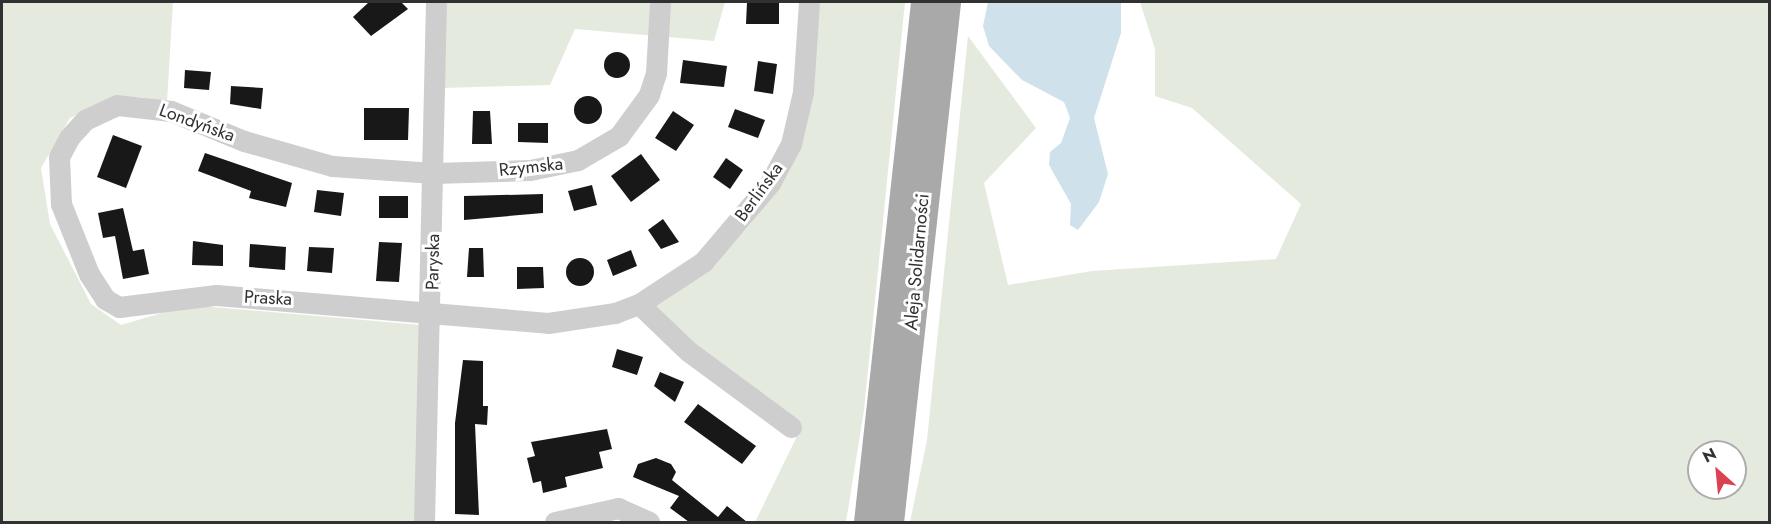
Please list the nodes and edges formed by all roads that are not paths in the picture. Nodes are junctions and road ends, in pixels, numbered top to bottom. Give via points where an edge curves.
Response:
1 (436, 2) edge
2 (660, 2) edge
3 (809, 2) edge
4 (924, 2) edge
5 (947, 2) edge
6 (434, 173) junction
7 (105, 299) joint
8 (639, 304) junction
9 (432, 316) junction
10 (791, 427) dead end
11 (424, 522) edge
12 (555, 522) edge
13 (649, 522) edge
14 (867, 522) edge
15 (890, 522) edge

1 - 6 street, Paryska
2 - 6 street, Rzymska via 656,73 649,95 619,136 597,151 555,167
3 - 8 street, Berlińska via 803,92 791,144 770,183 703,262
4 - 14 main road, Aleja Solidarności
5 - 15 main road, Aleja Solidarności
6 - 7 street, Londyńska via 294,158 145,106 98,112 69,138 57,177 69,228
6 - 9 street, Paryska
7 - 9 street, Praska via 133,308 216,295
8 - 9 street, Berlińska via 548,323
8 - 10 street via 688,351
9 - 11 street, Paryska
12 - 13 street via 618,508

